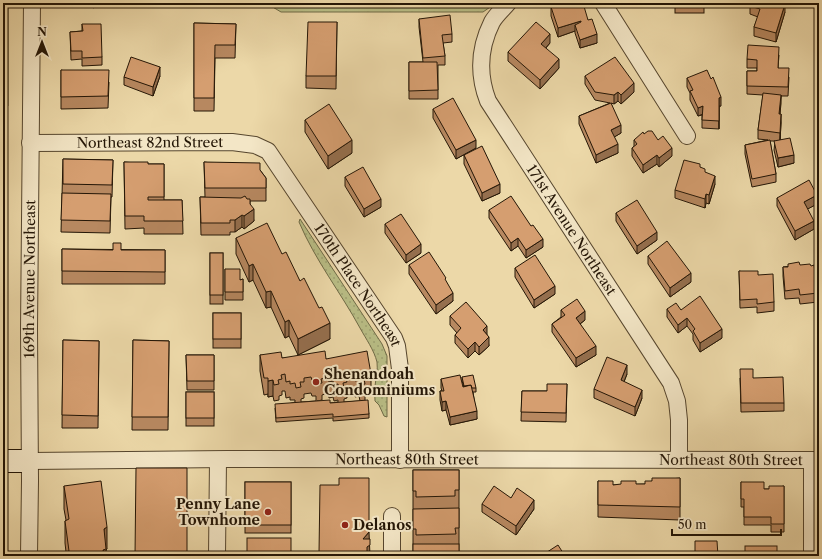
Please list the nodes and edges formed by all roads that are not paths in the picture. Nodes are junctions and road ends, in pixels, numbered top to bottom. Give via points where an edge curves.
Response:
1 (32, 3) edge
2 (508, 3) edge
3 (603, 3) edge
4 (687, 136) dead end
5 (30, 143) junction
6 (268, 151) joint
7 (218, 460) junction
8 (400, 460) junction
9 (679, 460) junction
10 (815, 460) edge
11 (3, 461) edge
12 (30, 461) junction
13 (392, 516) dead end
14 (29, 556) edge
15 (217, 556) edge
16 (392, 556) edge
17 (812, 556) edge

1 - 5 street, 169th Avenue Northeast
2 - 9 street, 171st Avenue Northeast via 492,21 480,64 488,101 671,383 677,401 679,420
3 - 4 street
5 - 6 street, Northeast 82nd Street via 232,142 255,145
5 - 12 street, 169th Avenue Northeast
6 - 8 street, 170th Place Northeast via 394,338 400,369
7 - 8 street, Northeast 80th Street
7 - 12 street, Northeast 80th Street
7 - 15 street
8 - 9 street, Northeast 80th Street
9 - 10 street, Northeast 80th Street
10 - 17 street
11 - 12 street, Northeast 80th Street
12 - 14 street, 169th Avenue Northeast
13 - 16 street

